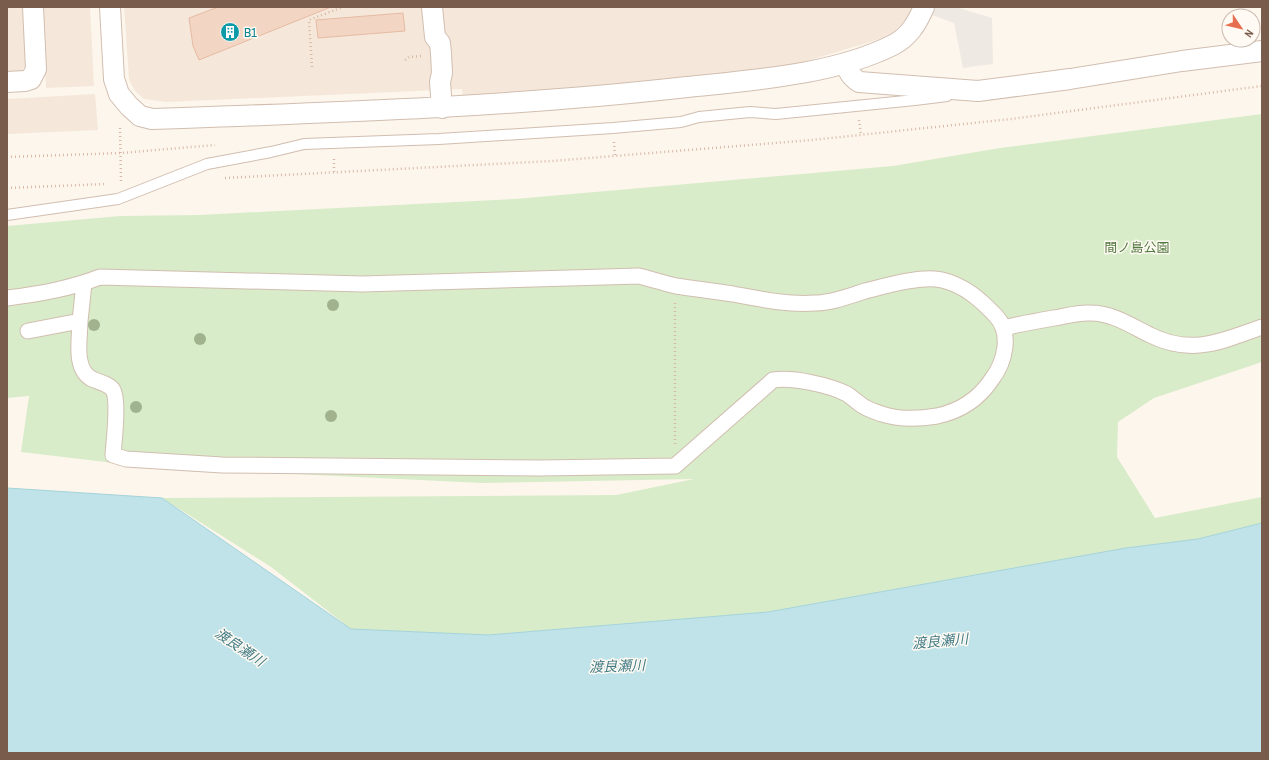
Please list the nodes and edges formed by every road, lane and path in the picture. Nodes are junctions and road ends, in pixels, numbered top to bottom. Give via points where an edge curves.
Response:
1 (33, 7) edge
2 (110, 7) edge
3 (343, 7) edge
4 (432, 7) edge
5 (924, 7) edge
6 (1262, 51) edge
7 (422, 56) dead end
8 (404, 60) dead end
9 (844, 63) junction
10 (312, 67) dead end
11 (7, 82) edge
12 (1262, 86) edge
13 (978, 91) junction
14 (442, 108) junction
15 (859, 126) dead end
16 (120, 128) dead end
17 (860, 134) junction
18 (216, 145) dead end
19 (614, 147) dead end
20 (121, 153) junction
21 (7, 157) edge
22 (615, 157) junction
23 (334, 164) dead end
24 (334, 172) junction
25 (221, 178) dead end
26 (116, 183) dead end
27 (109, 184) dead end
28 (7, 188) edge
29 (7, 215) edge
30 (84, 284) junction
31 (675, 286) junction
32 (7, 298) edge
33 (80, 321) junction
34 (1262, 327) edge
35 (1003, 328) junction
36 (28, 331) dead end
37 (675, 466) junction

1 - 11 street via 36,69 31,79
2 - 14 street via 114,79 120,94 140,116 183,118
3 - 10 path via 309,20
4 - 14 street via 435,37 440,43 441,53
5 - 9 street via 910,33 899,41 872,54
6 - 13 street
7 - 8 path via 408,57
9 - 13 street via 850,74 859,82
9 - 14 street via 789,76 619,95
12 - 17 path via 1011,119
13 - 29 lane via 915,100 776,114 750,112 613,128 304,144 207,164 118,199
15 - 17 path
16 - 20 path
17 - 22 path
18 - 20 path
19 - 22 path
20 - 21 path
20 - 26 path via 121,183
22 - 24 path
23 - 24 path
24 - 25 path
27 - 28 path
30 - 31 street via 100,277 362,284 639,276
30 - 32 street via 47,293
30 - 33 street
31 - 35 street via 778,302 816,303 923,278 942,280 974,295 998,318
31 - 37 path
33 - 36 street
33 - 37 street via 79,360 84,371 91,378 113,390 116,399 113,455 222,465 540,468
34 - 35 street via 1213,344 1190,346 1163,341 1102,314 1070,315
35 - 37 street via 1004,350 994,376 985,390 970,403 955,411 917,419 883,415 833,388 784,378 774,380

